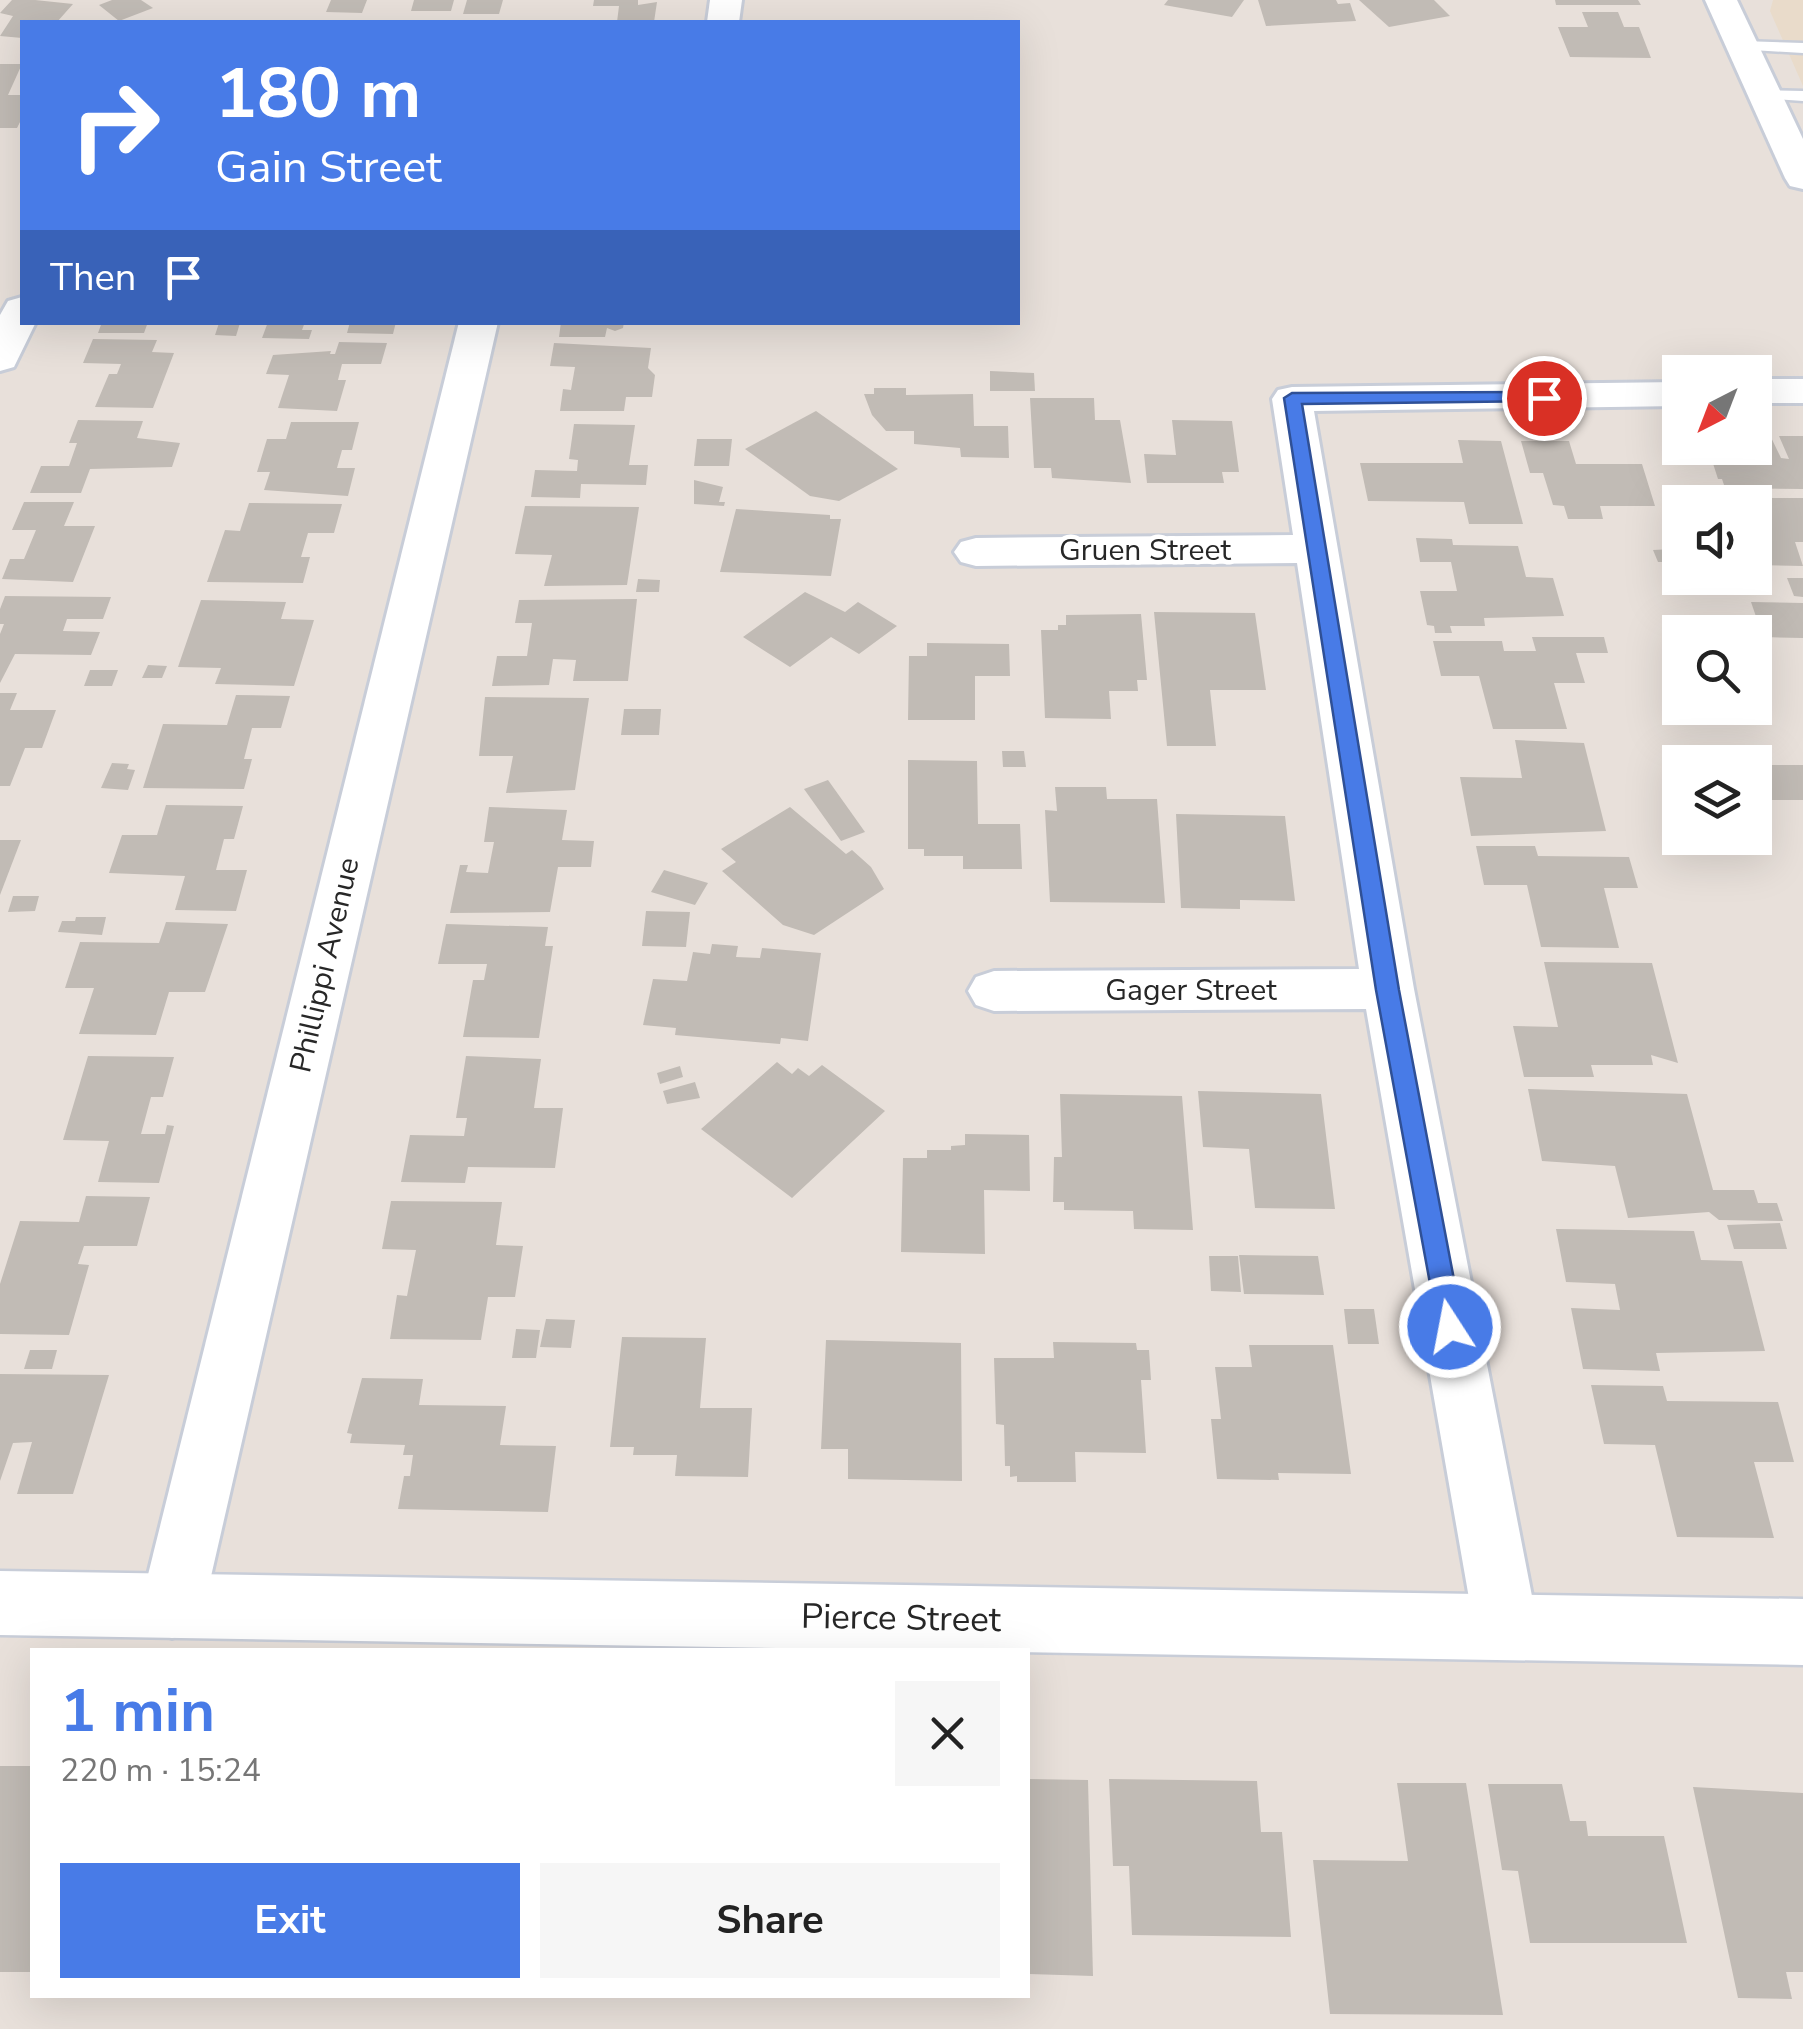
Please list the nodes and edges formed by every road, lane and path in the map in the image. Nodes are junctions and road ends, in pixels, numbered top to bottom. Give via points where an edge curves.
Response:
1 (1721, 0) edge
2 (1742, 46) junction
3 (1803, 48) edge
4 (1764, 95) junction
5 (1803, 96) edge
6 (1803, 178) edge
7 (20, 314) edge
8 (478, 325) edge
9 (0, 359) edge
10 (1803, 390) edge
11 (1772, 391) edge
12 (1662, 394) edge
13 (1314, 550) junction
14 (976, 552) dead end
15 (1388, 990) junction
16 (994, 991) dead end
17 (0, 1603) edge
18 (172, 1606) junction
19 (1506, 1628) junction
20 (1803, 1632) edge

1 - 2 street
2 - 3 lane
2 - 4 street
4 - 5 lane
4 - 6 street
7 - 9 street
8 - 18 street, Phillippi Avenue
10 - 11 street
12 - 13 street via 1292,398
13 - 14 street, Gruen Street
13 - 15 street
15 - 16 street, Gager Street
15 - 19 street
17 - 18 street, Pierce Street
18 - 19 street, Pierce Street
19 - 20 street, Pierce Street

